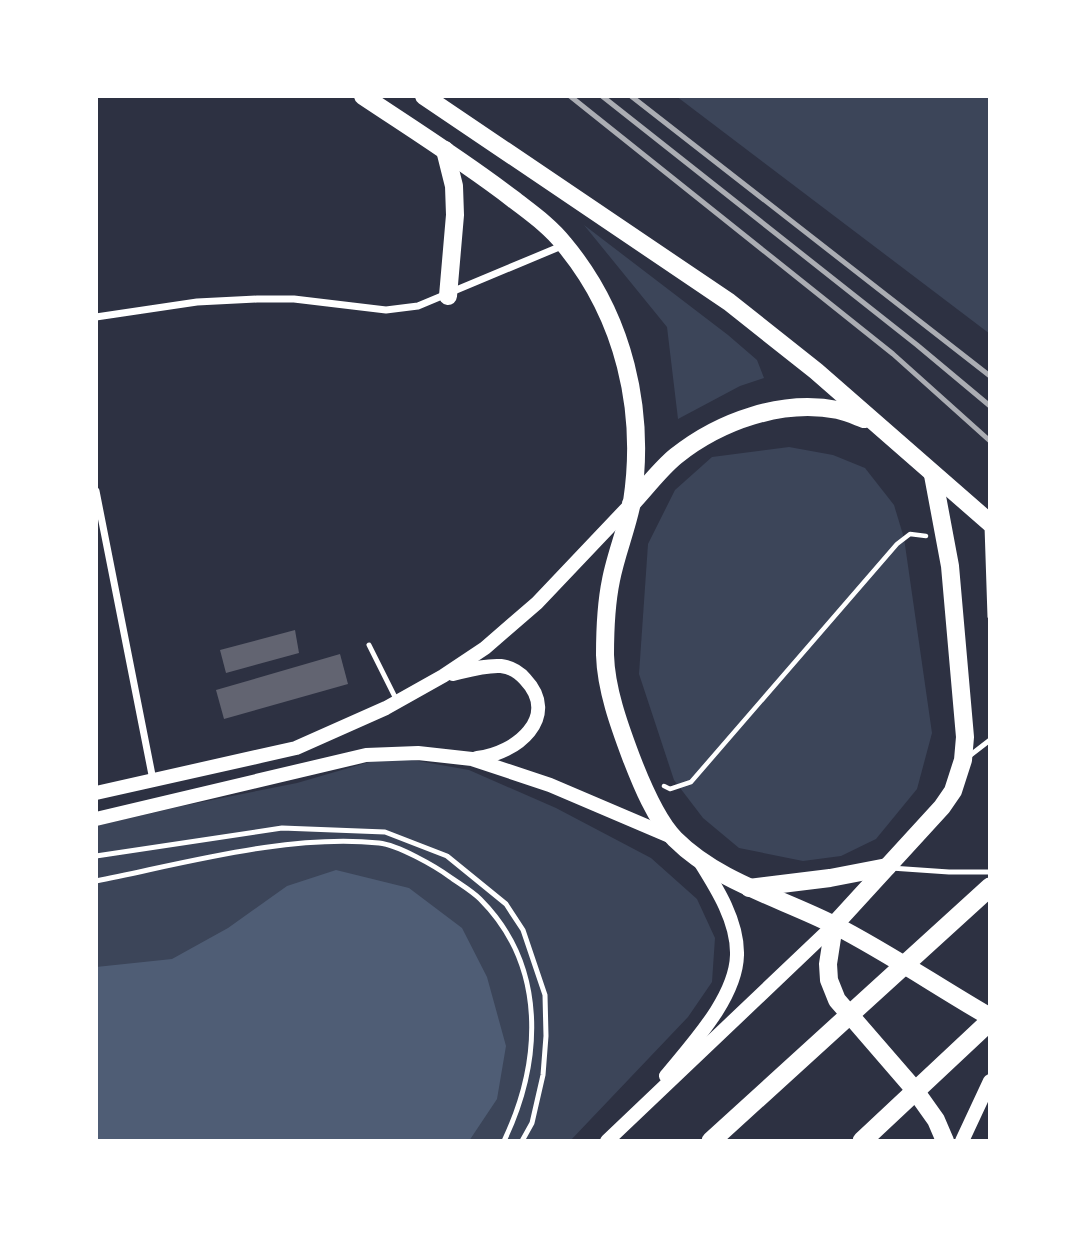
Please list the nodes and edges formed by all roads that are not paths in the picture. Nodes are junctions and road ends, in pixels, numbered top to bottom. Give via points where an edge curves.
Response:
1 (363, 96) edge
2 (424, 96) edge
3 (445, 150) junction
4 (565, 244) junction
5 (448, 296) junction
6 (96, 317) edge
7 (871, 421) junction
8 (933, 475) junction
9 (96, 491) edge
10 (631, 504) junction
11 (988, 522) edge
12 (990, 617) edge
13 (369, 646) dead end
14 (443, 676) junction
15 (398, 702) junction
16 (990, 740) edge
17 (472, 759) junction
18 (963, 760) junction
19 (153, 781) junction
20 (96, 793) edge
21 (96, 819) edge
22 (673, 838) junction
23 (96, 856) edge
24 (698, 858) junction
25 (887, 867) junction
26 (990, 872) edge
27 (96, 881) edge
28 (749, 887) junction
29 (990, 887) edge
30 (834, 925) junction
31 (990, 1019) edge
32 (990, 1081) edge
33 (635, 1115) junction
34 (504, 1141) edge
35 (522, 1141) edge
36 (607, 1141) edge
37 (711, 1141) edge
38 (862, 1141) edge
39 (945, 1141) edge
40 (962, 1141) edge

1 - 3 main road
2 - 7 main road via 729,302
3 - 4 main road via 538,218
3 - 5 main road via 454,186
4 - 5 street
4 - 10 main road via 593,285 626,362 636,424
5 - 6 street via 386,310 257,299 197,302
7 - 8 main road
7 - 10 main road via 838,410 796,408 751,415 709,433 675,457
8 - 11 main road
8 - 18 main road via 950,566 965,737
9 - 19 street
10 - 14 main road via 537,603 485,648
10 - 22 main road via 611,580 605,658 617,720 637,773
11 - 12 lane
13 - 15 lane
14 - 15 main road
14 - 17 main road via 504,666 532,687 540,708 533,727 511,747 494,757
15 - 19 main road via 296,748
16 - 18 lane
17 - 21 main road via 418,753 366,755
17 - 22 main road via 550,785
18 - 25 main road via 942,807
19 - 20 main road
22 - 24 main road
23 - 35 lane via 282,828 385,832 447,856 506,904 523,930 545,995 543,1075 532,1123
24 - 28 main road
24 - 33 main road via 721,895 733,928 737,955 730,984 707,1024
25 - 26 lane
25 - 28 main road
25 - 30 main road
27 - 34 lane via 287,844 382,843 432,864 479,898 504,928 521,961 531,1002 531,1049 525,1087
28 - 30 main road
29 - 37 highway
30 - 31 main road
30 - 33 main road
30 - 39 main road via 828,964 837,1000 914,1089
31 - 38 highway
32 - 40 main road
33 - 36 main road

